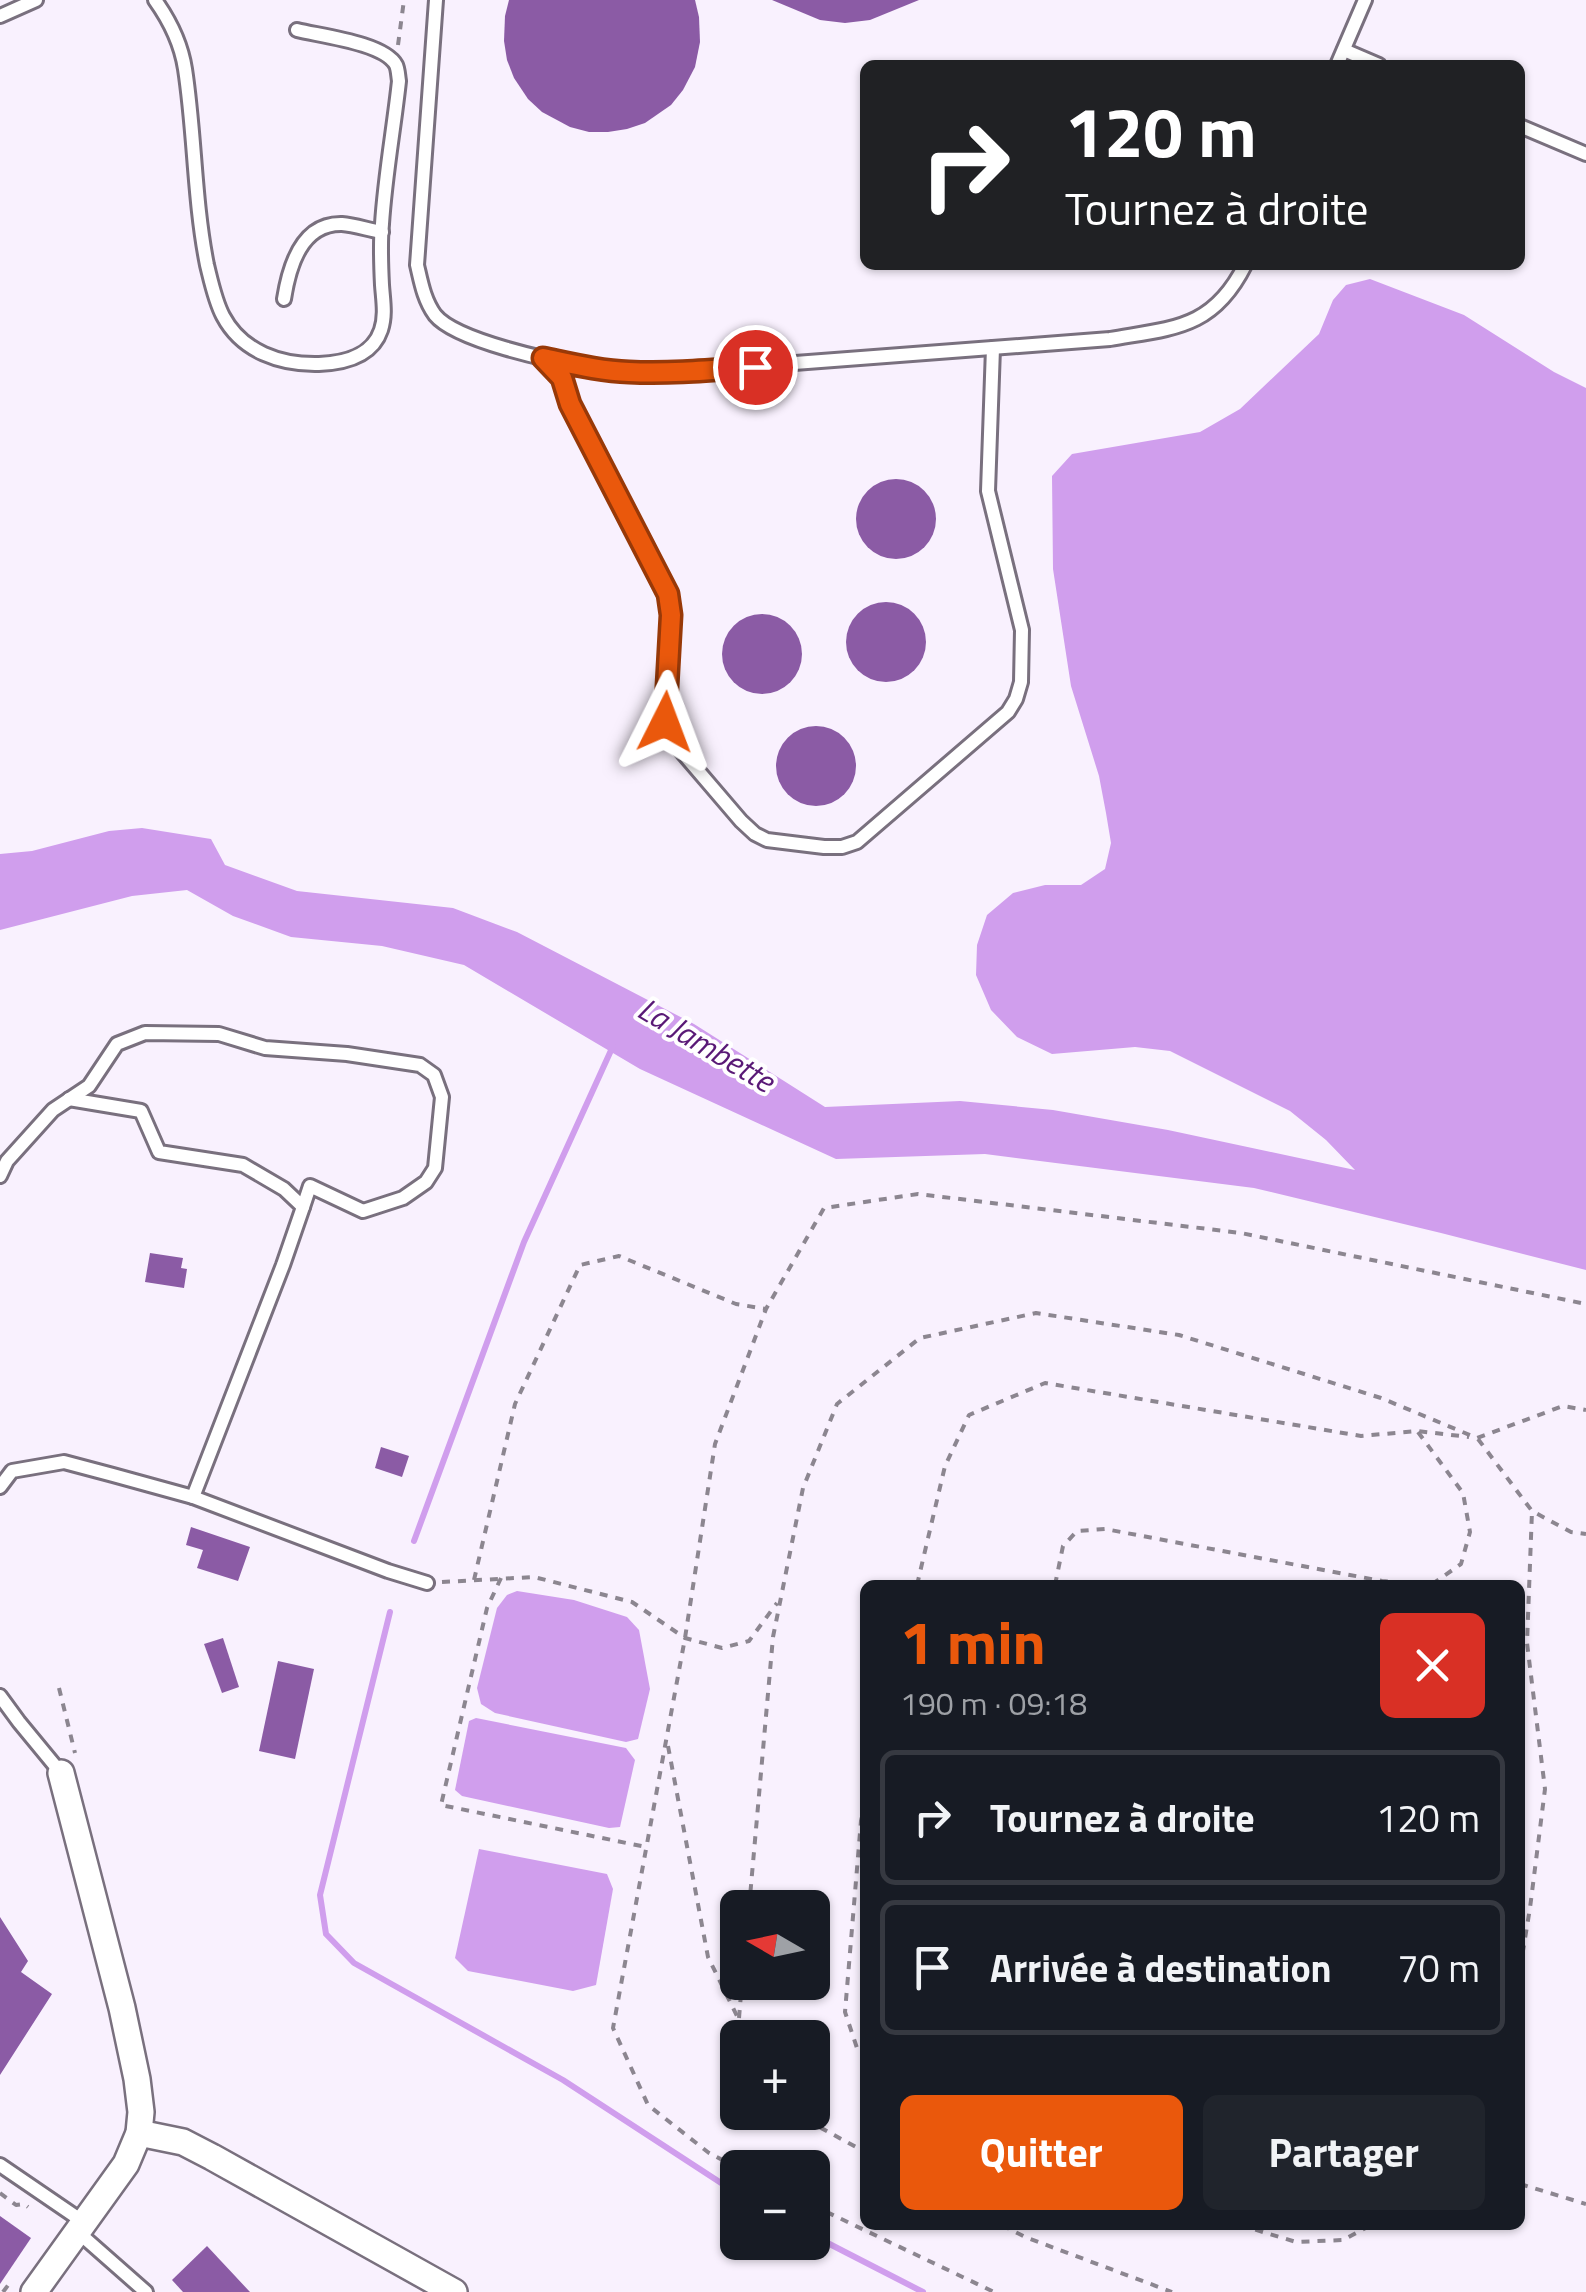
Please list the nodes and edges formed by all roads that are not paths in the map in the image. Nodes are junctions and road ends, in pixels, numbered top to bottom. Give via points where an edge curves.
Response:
1 (36, 0) edge
2 (155, 0) edge
3 (436, 0) edge
4 (1365, 0) edge
5 (0, 16) edge
6 (297, 30) dead end
7 (1344, 50) junction
8 (1339, 60) edge
9 (1367, 60) edge
10 (1525, 128) edge
11 (1586, 154) edge
12 (382, 232) junction
13 (1242, 270) edge
14 (284, 299) dead end
15 (993, 348) junction
16 (543, 358) junction
17 (69, 1099) junction
18 (0, 1176) edge
19 (303, 1207) junction
20 (0, 1487) edge
21 (192, 1498) junction
22 (427, 1583) road end
23 (0, 1696) edge
24 (62, 1773) joint
25 (140, 2133) junction
26 (0, 2165) edge
27 (82, 2228) junction
28 (24, 2286) edge
29 (146, 2292) edge
30 (454, 2292) edge

1 - 5 lane
2 - 12 lane via 173,27 185,66 210,278 223,316 240,337 278,361 304,364 353,360 368,350 381,332 384,311
3 - 16 lane via 417,264 423,292 437,317 464,335
4 - 7 lane
6 - 12 lane via 365,46 396,64 400,81
7 - 8 lane
7 - 9 lane
10 - 11 lane
12 - 14 lane via 326,226 296,252
13 - 15 lane via 1208,314 1176,328
15 - 16 lane via 664,373
15 - 16 lane via 988,491 1022,630 1016,699 857,842 842,847 755,834 670,738 668,594 562,378
17 - 18 lane
17 - 19 lane via 142,1111 159,1152 243,1165
17 - 19 lane via 88,1086 117,1044 145,1032 218,1034 265,1048 420,1064 434,1074 442,1097 435,1168 426,1182 363,1211 310,1186
19 - 21 lane
20 - 21 lane via 12,1471 64,1462
21 - 22 lane
23 - 24 lane
24 - 25 street via 122,2008
25 - 27 street
25 - 30 street via 203,2152
26 - 27 lane
27 - 28 street
27 - 29 lane

